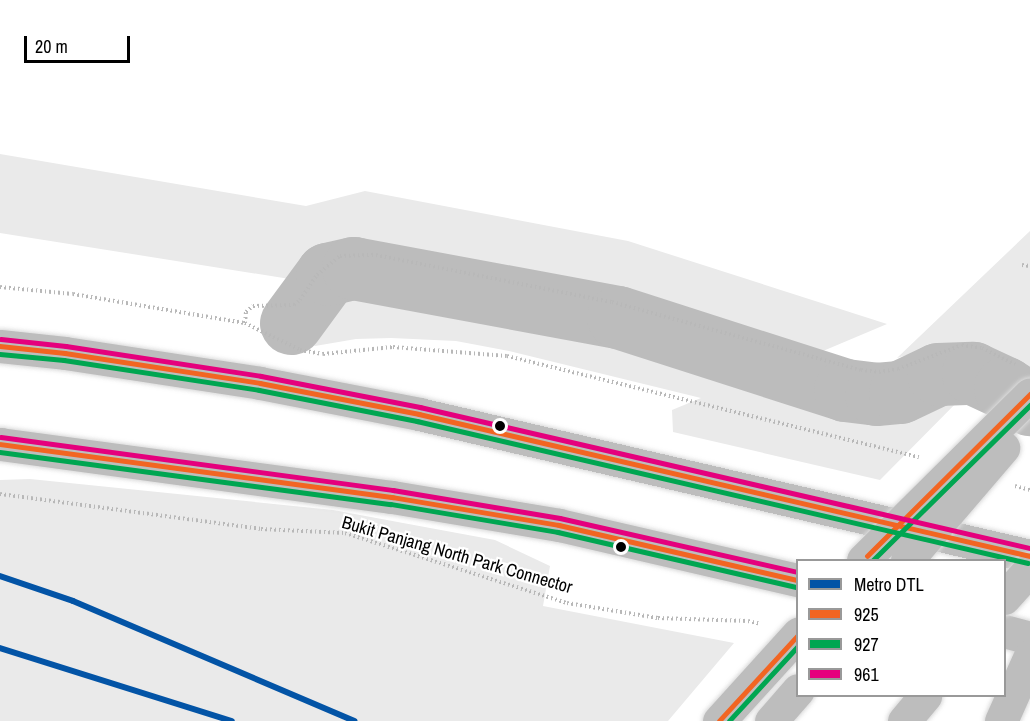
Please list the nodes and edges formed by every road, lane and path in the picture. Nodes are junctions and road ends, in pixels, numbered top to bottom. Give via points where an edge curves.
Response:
1 (1022, 265) dead end
2 (1030, 266) edge
3 (0, 287) edge
4 (245, 323) junction
5 (0, 346) edge
6 (1025, 381) edge
7 (1030, 418) edge
8 (0, 444) edge
9 (930, 461) dead end
10 (1008, 484) dead end
11 (1030, 490) edge
12 (0, 494) edge
13 (865, 559) edge
14 (909, 559) edge
15 (1027, 562) edge
16 (796, 580) edge
17 (1006, 596) edge
18 (783, 629) edge
19 (1006, 631) edge
20 (1030, 638) edge
21 (1030, 656) edge
22 (796, 692) edge
23 (924, 697) edge
24 (719, 721) edge
25 (771, 721) edge
26 (904, 721) edge
27 (1001, 721) edge

1 - 2 path
3 - 4 path via 73,294
4 - 6 path via 246,312 253,306 294,305 316,275 340,256 376,255 621,305 861,370 898,369 962,345 982,348
4 - 9 path via 300,350 323,354 393,347 507,356
5 - 15 main road via 260,383 419,414
6 - 13 main road, bridge
7 - 14 main road, bridge
8 - 16 main road via 392,497 548,523
10 - 11 path
12 - 18 path, Bukit Panjang North Park Connector via 261,529 345,533 567,603 658,618 748,621
15 - 17 main road, bridge
18 - 24 main road
19 - 20 main road
21 - 27 main road
22 - 25 main road
23 - 26 main road

